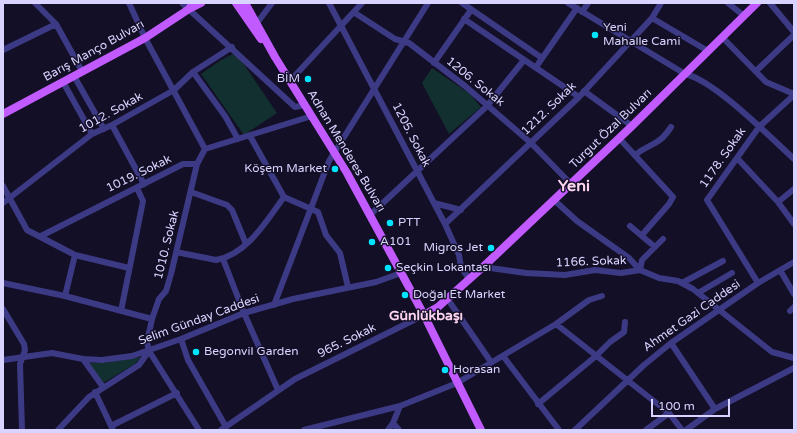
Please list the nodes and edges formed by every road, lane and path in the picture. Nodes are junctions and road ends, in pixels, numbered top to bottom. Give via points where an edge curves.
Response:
1 (35, 3) edge
2 (129, 3) edge
3 (182, 3) edge
4 (201, 3) edge
5 (236, 3) edge
6 (245, 3) edge
7 (272, 3) edge
8 (329, 3) edge
9 (362, 3) edge
10 (428, 3) edge
11 (462, 3) edge
12 (568, 3) edge
13 (588, 3) edge
14 (661, 3) edge
15 (728, 3) edge
16 (757, 3) edge
17 (770, 3) edge
18 (191, 6) edge
19 (471, 10) junction
20 (579, 10) junction
21 (355, 13) junction
22 (744, 16) junction
23 (652, 18) junction
24 (464, 19) junction
25 (257, 23) junction
26 (56, 24) junction
27 (342, 25) junction
28 (794, 32) edge
29 (794, 35) edge
30 (722, 37) junction
31 (145, 38) junction
32 (631, 40) junction
33 (403, 41) junction
34 (232, 47) junction
35 (3, 50) edge
36 (708, 51) junction
37 (275, 57) junction
38 (542, 58) junction
39 (524, 60) junction
40 (434, 63) junction
41 (536, 67) junction
42 (82, 71) junction
43 (756, 71) junction
44 (193, 72) junction
45 (685, 74) junction
46 (74, 76) junction
47 (63, 82) junction
48 (290, 82) junction
49 (374, 87) junction
50 (174, 90) junction
51 (584, 91) junction
52 (794, 94) edge
53 (578, 97) junction
54 (305, 105) junction
55 (487, 106) junction
56 (3, 114) edge
57 (312, 116) junction
58 (112, 126) junction
59 (632, 126) junction
60 (672, 127) dead end
61 (759, 127) junction
62 (104, 129) junction
63 (92, 134) junction
64 (250, 136) junction
65 (238, 138) junction
66 (619, 138) junction
67 (531, 143) junction
68 (205, 149) junction
69 (334, 151) junction
70 (635, 155) junction
71 (737, 158) junction
72 (794, 159) edge
73 (198, 164) junction
74 (417, 171) junction
75 (144, 184) junction
76 (571, 184) junction
77 (3, 186) edge
78 (138, 188) junction
79 (794, 190) edge
80 (191, 192) junction
81 (284, 197) junction
82 (10, 198) junction
83 (554, 200) junction
84 (778, 202) junction
85 (3, 203) edge
86 (434, 203) junction
87 (309, 208) junction
88 (461, 210) junction
89 (370, 214) junction
90 (445, 224) junction
91 (794, 224) edge
92 (630, 226) dead end
93 (642, 234) junction
94 (41, 236) junction
95 (663, 239) dead end
96 (246, 244) junction
97 (655, 247) junction
98 (176, 252) junction
99 (75, 255) junction
100 (223, 259) junction
101 (723, 261) dead end
102 (794, 262) edge
103 (483, 267) junction
104 (129, 268) junction
105 (640, 270) junction
106 (780, 270) junction
107 (732, 272) dead end
108 (401, 273) junction
109 (469, 279) junction
110 (3, 283) edge
111 (682, 283) junction
112 (758, 283) junction
113 (348, 288) junction
114 (698, 293) junction
115 (794, 294) edge
116 (65, 296) junction
117 (602, 296) dead end
118 (451, 304) dead end
119 (274, 305) junction
120 (3, 309) edge
121 (720, 309) junction
122 (121, 311) junction
123 (244, 313) junction
124 (424, 315) junction
125 (152, 319) junction
126 (625, 322) dead end
127 (556, 324) junction
128 (181, 339) junction
129 (671, 343) junction
130 (150, 351) junction
131 (503, 356) junction
132 (596, 356) junction
133 (23, 357) junction
134 (794, 358) edge
135 (83, 359) junction
136 (3, 360) edge
137 (491, 362) junction
138 (794, 368) edge
139 (628, 380) junction
140 (457, 383) junction
141 (103, 387) junction
142 (278, 390) junction
143 (95, 392) junction
144 (177, 393) junction
145 (538, 404) junction
146 (400, 406) junction
147 (715, 409) junction
148 (669, 413) junction
149 (393, 423) junction
150 (112, 428) edge
151 (224, 428) edge
152 (22, 430) edge
153 (58, 430) edge
154 (199, 430) edge
155 (304, 430) edge
156 (388, 430) edge
157 (399, 430) edge
158 (481, 430) edge
159 (559, 430) edge
160 (575, 430) edge
161 (646, 430) edge
162 (682, 430) edge
163 (686, 430) edge

1 - 26 street
2 - 31 street
3 - 18 street
4 - 18 main road, Barış Manço Bulvarı
5 - 37 main road, Adnan Menderes Bulvarı
6 - 25 main road, Adnan Menderes Bulvarı
7 - 25 street
8 - 27 street, 1205. Sokak
9 - 21 street
10 - 33 street
11 - 19 street
12 - 20 street
13 - 20 street
14 - 23 street, 1212. Sokak
15 - 22 street
16 - 22 main road, Turgut Özal Bulvarı
17 - 28 street
18 - 31 main road, Barış Manço Bulvarı
18 - 34 street
19 - 24 street
19 - 38 street
20 - 32 street
20 - 38 street
21 - 27 street
21 - 33 street, 1206. Sokak via 395,40
22 - 30 main road, Turgut Özal Bulvarı
23 - 32 street, 1212. Sokak
23 - 36 street
24 - 39 street
24 - 40 street
25 - 37 main road, Adnan Menderes Bulvarı
26 - 35 street
26 - 42 street
27 - 48 street
27 - 49 street, 1205. Sokak
29 - 43 street
30 - 36 main road, Turgut Özal Bulvarı
30 - 43 street
31 - 42 main road, Barış Manço Bulvarı
31 - 50 street
32 - 45 street
32 - 51 street, 1212. Sokak
33 - 40 street, 1206. Sokak
33 - 49 street
34 - 44 street, 1012. Sokak
34 - 54 street via 295,108
36 - 45 main road, Turgut Özal Bulvarı
37 - 48 main road, Adnan Menderes Bulvarı
38 - 41 street
39 - 41 street
39 - 55 street
40 - 55 street, 1206. Sokak
41 - 53 street
42 - 46 main road, Barış Manço Bulvarı
43 - 52 street via 766,82
44 - 50 street, 1012. Sokak
44 - 65 street
45 - 59 main road, Turgut Özal Bulvarı
45 - 61 street via 695,76
46 - 47 main road, Barış Manço Bulvarı
46 - 62 street
47 - 56 main road, Barış Manço Bulvarı
47 - 63 street
48 - 54 main road, Adnan Menderes Bulvarı
49 - 69 street
49 - 74 street, 1205. Sokak
50 - 58 street, 1012. Sokak
50 - 68 street
51 - 53 street, 1212. Sokak
51 - 59 street
52 - 61 street, 1178. Sokak
53 - 67 street, 1212. Sokak
54 - 57 main road, Adnan Menderes Bulvarı
55 - 67 street, 1206. Sokak
55 - 74 street
57 - 64 street
57 - 69 main road, Adnan Menderes Bulvarı
58 - 62 street, 1012. Sokak
58 - 75 street
59 - 66 main road, Turgut Özal Bulvarı
60 - 70 street via 656,144 644,148
61 - 71 street, 1178. Sokak
61 - 72 street
62 - 63 street, 1012. Sokak
63 - 82 street, 1012. Sokak
64 - 65 street
64 - 81 street
65 - 68 street
66 - 70 street
66 - 76 main road, Turgut Özal Bulvarı
67 - 76 street, 1206. Sokak
67 - 88 street, 1212. Sokak
68 - 73 street
69 - 87 street
69 - 89 main road, Adnan Menderes Bulvarı
70 - 93 street via 672,197 669,204
71 - 84 street
71 - 112 street, 1178. Sokak via 706,200
73 - 75 street, 1019. Sokak via 183,164
73 - 80 street, 1010. Sokak
74 - 86 street, 1205. Sokak
74 - 89 street
75 - 78 street, 1019. Sokak
76 - 83 main road, Turgut Özal Bulvarı
77 - 82 street
78 - 94 street, 1019. Sokak
78 - 104 street via 143,201
79 - 84 street
80 - 96 street via 226,205 232,210
80 - 98 street, 1010. Sokak
81 - 87 street
81 - 96 street
82 - 85 street, 1012. Sokak
82 - 94 street via 27,230
83 - 103 main road, Turgut Özal Bulvarı
83 - 105 street via 577,221 629,258
84 - 91 street
86 - 88 street
86 - 90 street, 1205. Sokak
87 - 113 street via 318,212 326,235 340,253
87 - 119 street
88 - 90 street, 1212. Sokak
89 - 108 main road, Adnan Menderes Bulvarı
90 - 109 street, 1205. Sokak via 459,255 461,267
92 - 93 street
93 - 97 street
94 - 99 street
95 - 97 street
96 - 100 street
97 - 105 street via 642,260
98 - 100 street via 216,260
98 - 125 street, 1010. Sokak via 166,291 159,299
99 - 104 street
99 - 116 street
100 - 123 street
101 - 111 street
102 - 106 street, Ahmet Gazi Caddesi
103 - 105 street, 1166. Sokak via 565,275 595,270 621,273
103 - 109 main road, Turgut Özal Bulvarı
104 - 122 street
105 - 111 street, 1166. Sokak
106 - 112 street, Ahmet Gazi Caddesi
106 - 115 street
107 - 114 street
108 - 113 street, Selim Günday Caddesi
108 - 124 main road, Adnan Menderes Bulvarı
109 - 124 main road, Turgut Özal Bulvarı via 438,307
110 - 116 street
111 - 114 street, 1166. Sokak
112 - 121 street, Ahmet Gazi Caddesi
113 - 119 street, Selim Günday Caddesi
114 - 121 street, 1166. Sokak
116 - 122 street
117 - 127 street via 589,300
118 - 137 street
119 - 123 street, Selim Günday Caddesi
120 - 133 street via 24,344
121 - 129 street, Ahmet Gazi Caddesi
121 - 134 street, 1166. Sokak via 772,352
122 - 125 street
123 - 128 street, Selim Günday Caddesi
123 - 142 street
124 - 140 main road, Adnan Menderes Bulvarı
124 - 142 street, 965. Sokak
125 - 130 street, 1010. Sokak via 147,342
126 - 132 street via 624,332
127 - 131 street
127 - 132 street
128 - 130 street, Selim Günday Caddesi
128 - 151 street via 188,360
129 - 139 street, Ahmet Gazi Caddesi
129 - 147 street
130 - 135 street, Selim Günday Caddesi via 117,358
130 - 141 street via 139,365
130 - 144 street
131 - 137 street
131 - 145 street
132 - 139 street
132 - 145 street
133 - 135 street, Selim Günday Caddesi via 52,353
133 - 136 street, Selim Günday Caddesi
133 - 152 street via 20,364
135 - 141 street
137 - 140 street
138 - 147 street
139 - 148 street
139 - 160 street, Ahmet Gazi Caddesi
140 - 146 street
140 - 158 main road, Adnan Menderes Bulvarı
141 - 143 street
142 - 151 street, 965. Sokak
143 - 150 street
143 - 153 street
144 - 150 street
144 - 154 street
145 - 159 street
146 - 149 street
146 - 155 street
147 - 163 street
148 - 161 street
148 - 162 street
149 - 156 street
149 - 157 street

